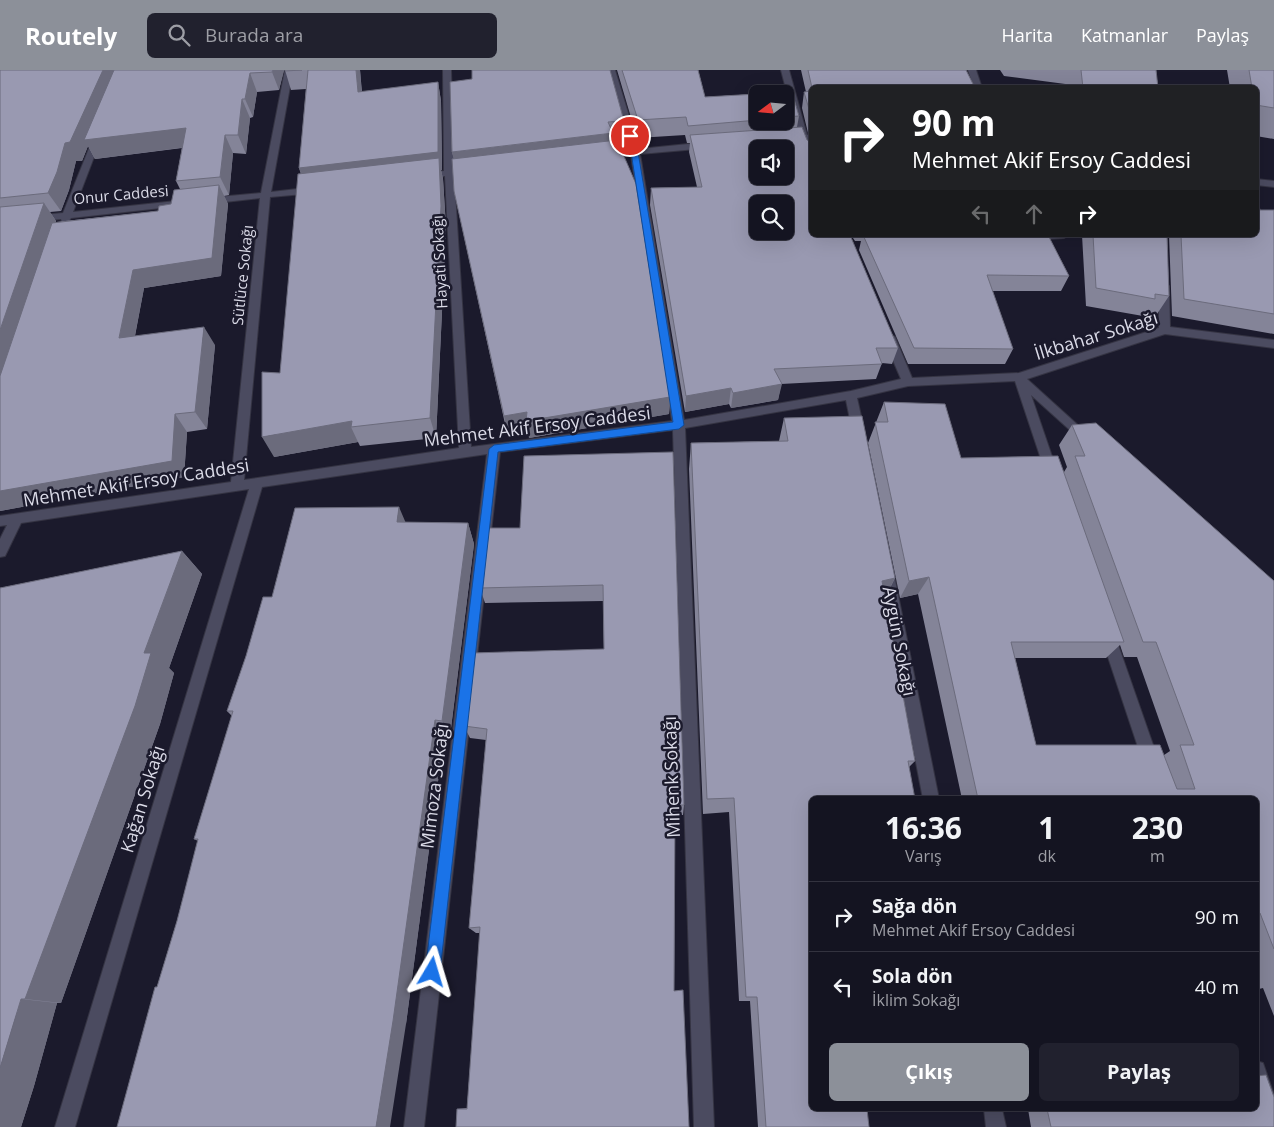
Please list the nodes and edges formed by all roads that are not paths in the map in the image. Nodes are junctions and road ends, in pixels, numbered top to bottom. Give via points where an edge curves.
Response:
1 (290, 70) edge
2 (447, 70) edge
3 (611, 70) edge
4 (785, 70) edge
5 (972, 70) edge
6 (977, 85) edge
7 (103, 124) edge
8 (807, 137) edge
9 (783, 138) edge
10 (714, 145) edge
11 (635, 152) junction
12 (596, 156) edge
13 (479, 169) edge
14 (449, 173) junction
15 (410, 178) edge
16 (1259, 182) edge
17 (1274, 184) edge
18 (323, 189) edge
19 (265, 196) junction
20 (66, 214) junction
21 (0, 222) edge
22 (60, 233) edge
23 (1031, 237) edge
24 (1015, 238) edge
25 (1163, 273) edge
26 (885, 328) edge
27 (1165, 330) junction
28 (1274, 344) edge
29 (1019, 377) junction
30 (908, 382) junction
31 (851, 395) junction
32 (679, 425) junction
33 (1092, 442) edge
34 (861, 443) edge
35 (494, 449) junction
36 (465, 452) junction
37 (257, 482) junction
38 (237, 485) junction
39 (1057, 490) edge
40 (17, 518) junction
41 (0, 521) edge
42 (0, 552) edge
43 (884, 558) edge
44 (1102, 621) edge
45 (1154, 771) edge
46 (930, 796) edge
47 (1259, 1079) edge
48 (993, 1111) edge
49 (1274, 1122) edge
50 (65, 1127) edge
51 (414, 1127) edge
52 (704, 1127) edge
53 (996, 1127) edge

1 - 19 street, Sütlüce Sokağı
2 - 14 street, Hayati Sokağı
3 - 11 street, Mihenk Sokağı
4 - 8 street
5 - 6 street
7 - 20 street
8 - 9 street
10 - 11 street
11 - 12 street
11 - 32 street, Mihenk Sokağı
13 - 14 street
14 - 15 street
14 - 36 street, Hayati Sokağı
16 - 17 street
18 - 19 street, Onur Caddesi
19 - 20 street, Onur Caddesi
19 - 38 street, Sütlüce Sokağı
20 - 21 street, Onur Caddesi
20 - 22 street
23 - 24 street
25 - 27 street
26 - 30 street
27 - 28 street, İlkbahar Sokağı
27 - 29 street, İlkbahar Sokağı
29 - 30 street, Mehmet Akif Ersoy Caddesi
29 - 33 street
29 - 39 street
30 - 31 street, Mehmet Akif Ersoy Caddesi
31 - 32 street, Mehmet Akif Ersoy Caddesi
31 - 34 street
32 - 35 street, Mehmet Akif Ersoy Caddesi
32 - 52 street, Mihenk Sokağı
35 - 36 street, Mehmet Akif Ersoy Caddesi
35 - 51 street, Mimoza Sokağı
36 - 37 street, Mehmet Akif Ersoy Caddesi
37 - 38 street, Mehmet Akif Ersoy Caddesi
37 - 50 street, Kağan Sokağı
38 - 40 street, Mehmet Akif Ersoy Caddesi
40 - 41 street, Mehmet Akif Ersoy Caddesi
40 - 42 street
43 - 46 street, Aygün Sokağı
44 - 45 street
47 - 49 street
48 - 53 street

